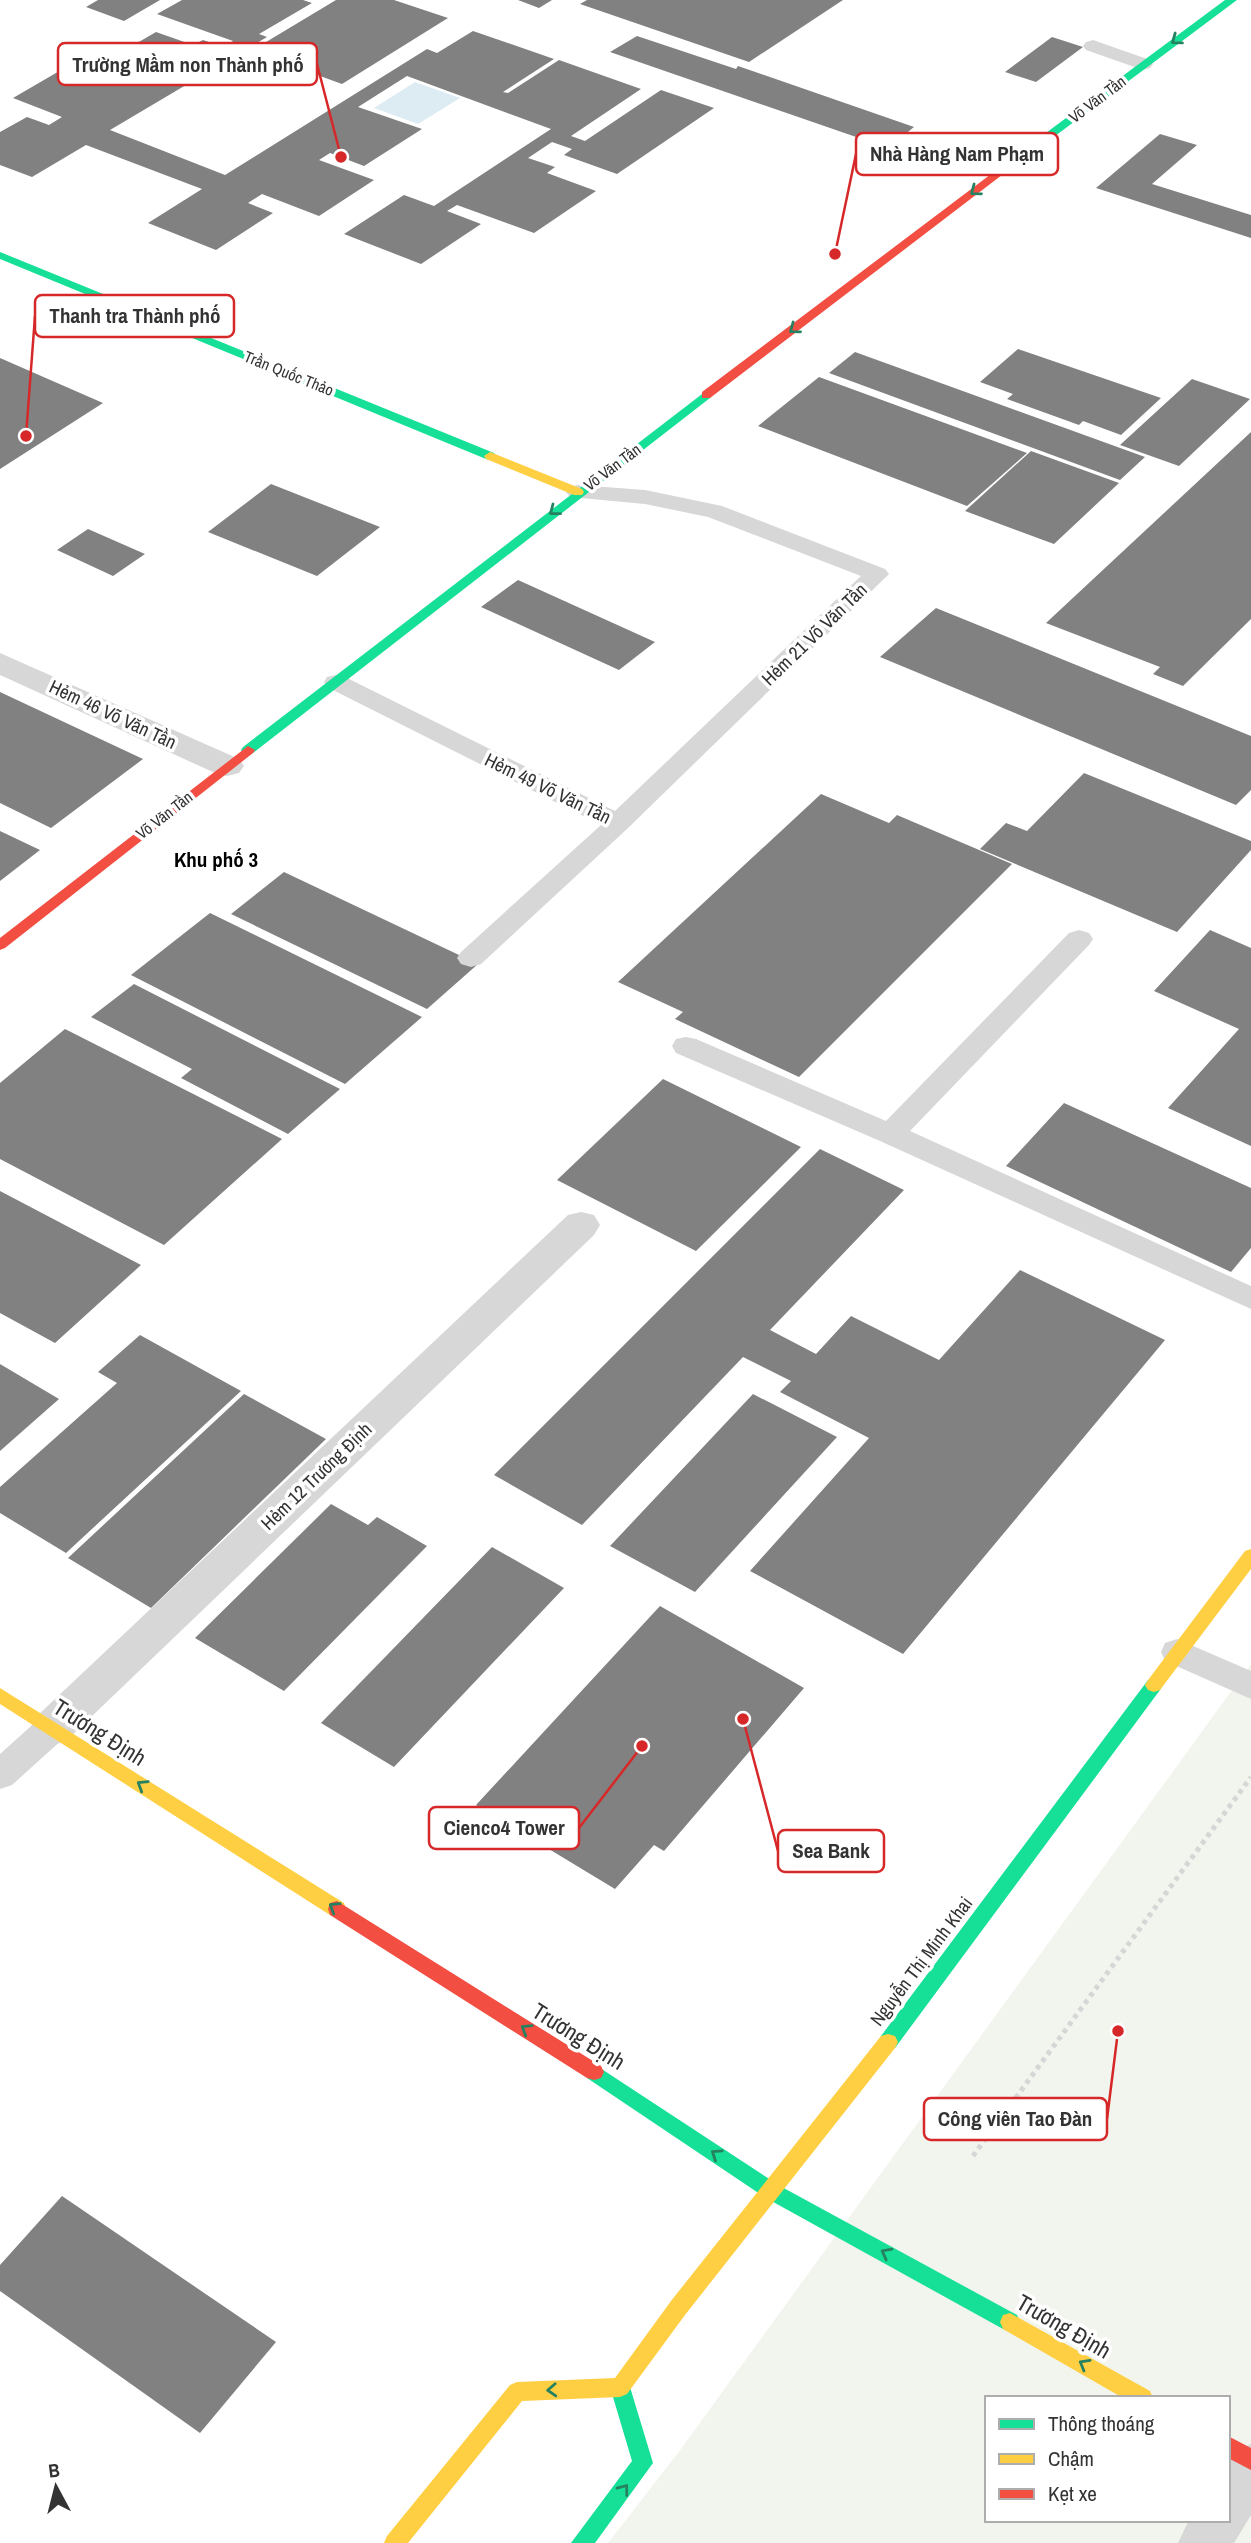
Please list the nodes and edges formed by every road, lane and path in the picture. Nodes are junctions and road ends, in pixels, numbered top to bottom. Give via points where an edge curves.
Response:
1 (1232, 0) edge
2 (1093, 46) dead end
3 (1143, 64) junction
4 (0, 255) edge
5 (578, 492) junction
6 (0, 663) edge
7 (336, 682) junction
8 (227, 766) junction
9 (618, 823) junction
10 (1079, 939) dead end
11 (0, 945) edge
12 (471, 958) dead end
13 (686, 1046) dead end
14 (890, 1134) junction
15 (581, 1225) dead end
16 (1251, 1298) edge
17 (1251, 1556) edge
18 (1177, 1652) junction
19 (1251, 1686) edge
20 (0, 1695) edge
21 (52, 1728) junction
22 (0, 1775) edge
23 (1251, 1777) edge
24 (973, 2156) dead end
25 (773, 2192) junction
26 (620, 2387) junction
27 (1140, 2396) edge
28 (1230, 2447) edge
29 (1251, 2459) edge
30 (1251, 2469) edge
31 (1230, 2502) edge
32 (1218, 2522) edge
33 (395, 2543) edge
34 (582, 2543) edge
35 (1204, 2543) edge

1 -> 3 main road, Võ Văn Tần
2 - 3 lane
3 -> 5 main road, Võ Văn Tần
4 - 5 main road, Trần Quốc Thảo
5 -> 7 main road, Võ Văn Tần
5 - 9 lane, Hẻm 21 Võ Văn Tần via 645,497 714,511 877,574
6 - 8 street, Hẻm 46 Võ Văn Tần
7 - 8 main road, Võ Văn Tần
7 - 9 lane, Hẻm 49 Võ Văn Tần
8 - 11 main road, Võ Văn Tần
9 - 12 lane, Hẻm 49 Võ Văn Tần
10 - 14 lane
13 - 14 lane
14 - 16 lane
15 - 21 street, Hẻm 12 Trương Ðịnh
17 - 18 main road, Nguyễn Thị Minh Khai
18 - 19 lane
18 - 25 main road, Nguyễn Thị Minh Khai
20 - 21 main road, Trương Định
21 - 22 lane
25 -> 21 main road, Trương Định via 641,2102
23 - 24 path
25 - 26 main road, Nguyễn Thị Minh Khai
27 -> 25 main road, Trương Định
26 -> 33 main road via 517,2392
34 -> 26 main road via 643,2463
28 - 29 main road
30 - 31 street
32 - 35 street

